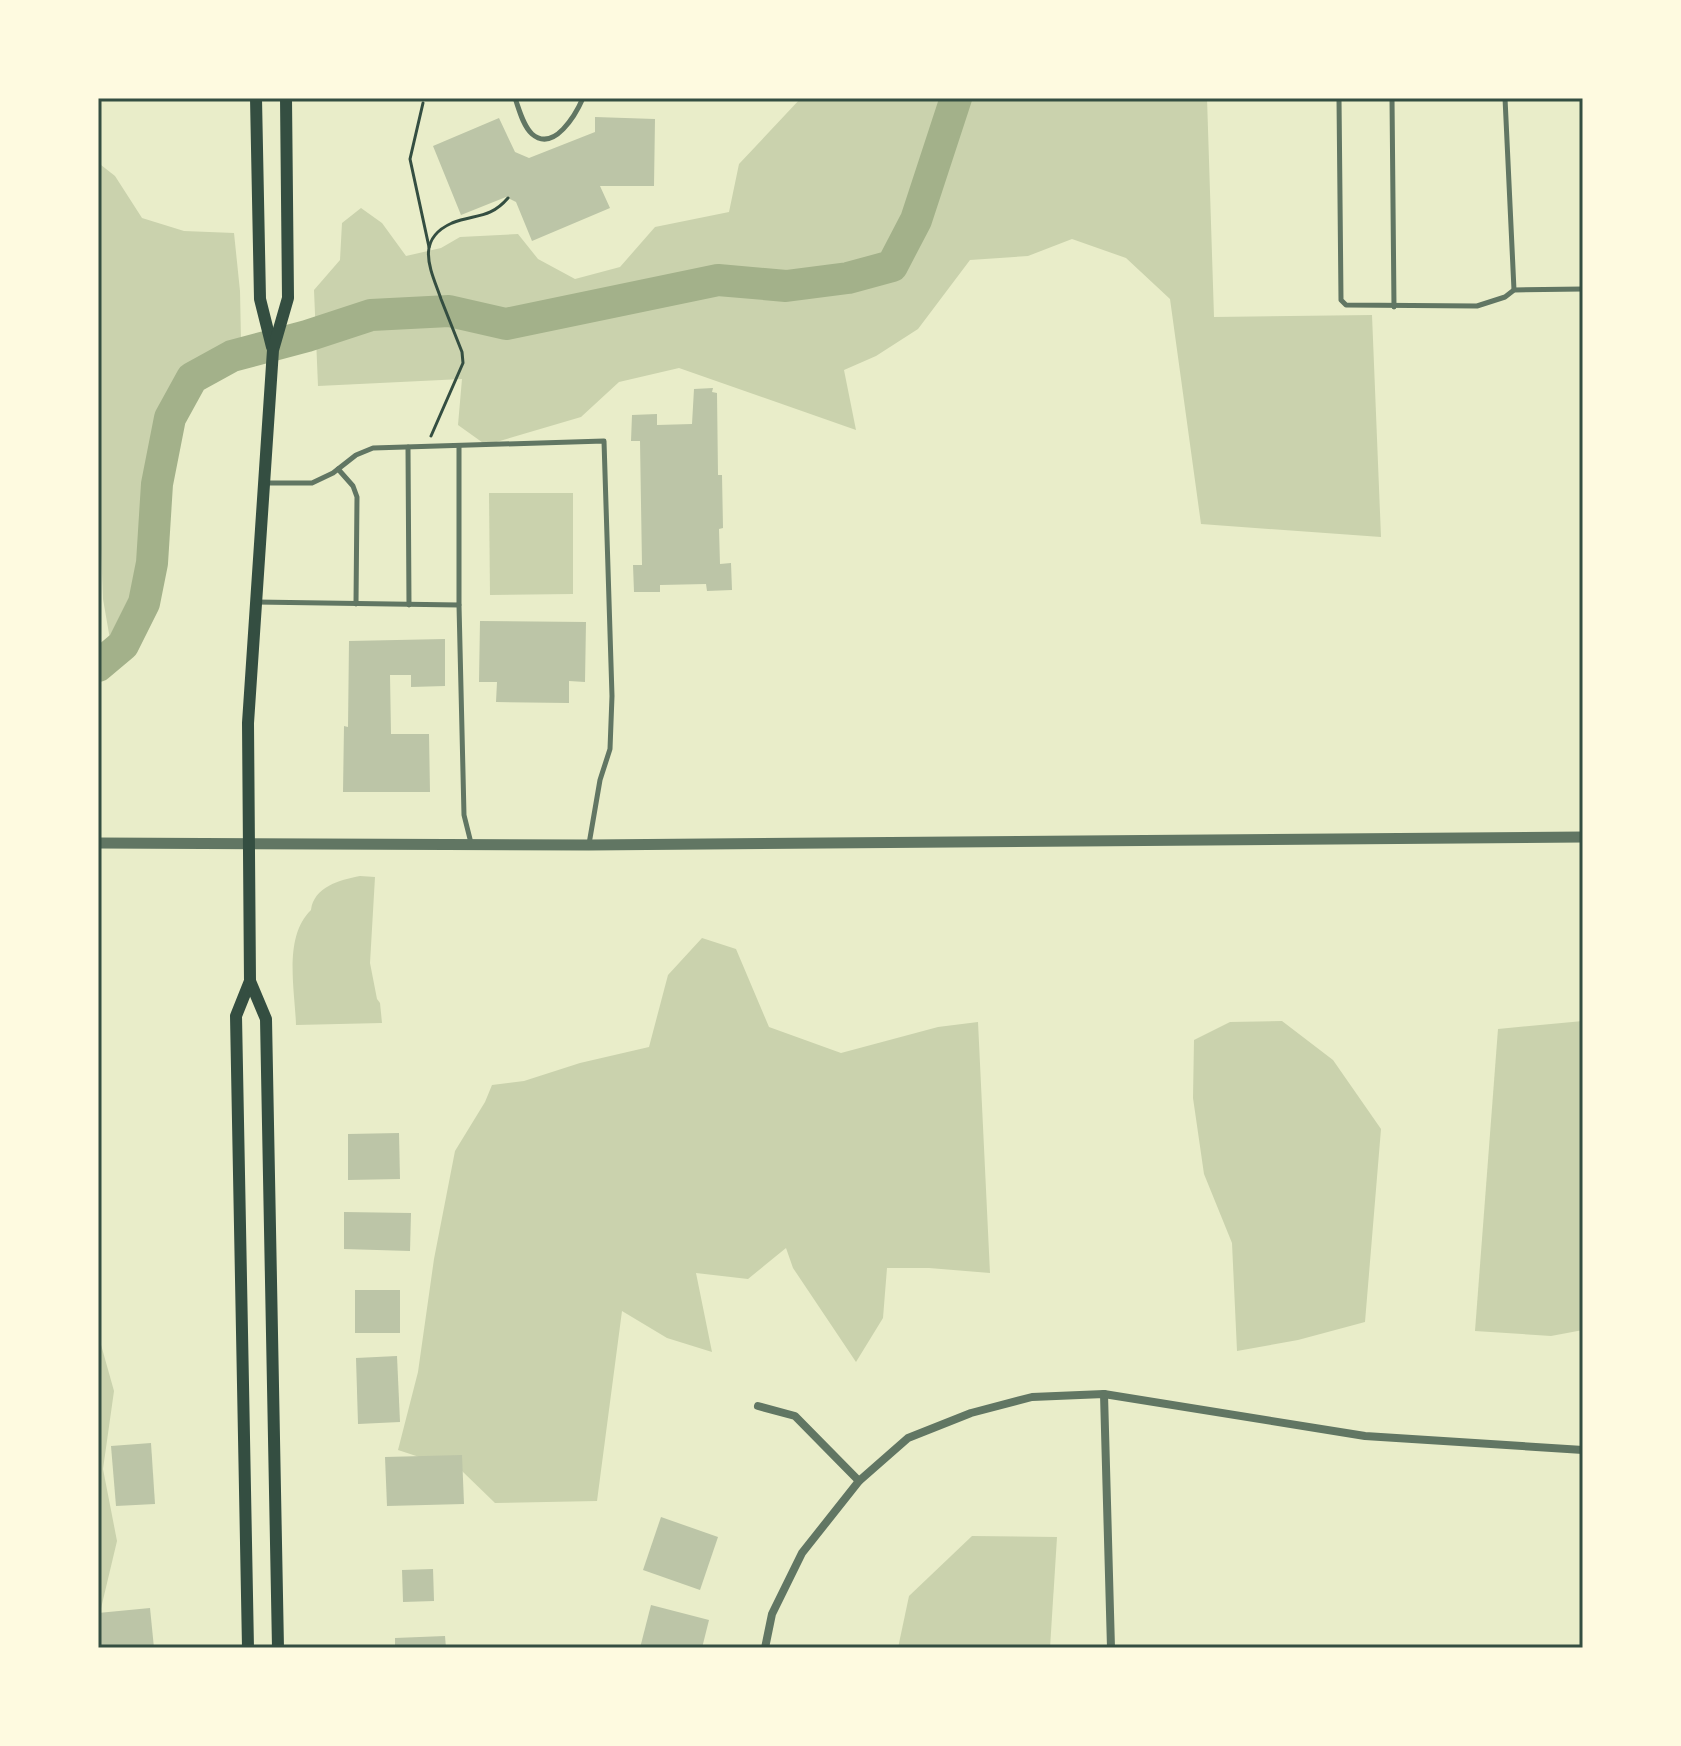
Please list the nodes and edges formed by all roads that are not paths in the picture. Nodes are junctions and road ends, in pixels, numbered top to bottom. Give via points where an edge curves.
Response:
1 (256, 98) edge
2 (286, 98) edge
3 (515, 98) edge
4 (583, 98) edge
5 (1339, 98) edge
6 (1392, 98) edge
7 (1505, 98) edge
8 (1583, 289) edge
9 (1514, 290) junction
10 (1394, 307) junction
11 (273, 350) junction
12 (459, 446) junction
13 (408, 447) junction
14 (338, 469) junction
15 (264, 483) junction
16 (255, 602) junction
17 (356, 604) junction
18 (409, 605) junction
19 (459, 605) junction
20 (1583, 837) edge
21 (98, 843) edge
22 (248, 843) junction
23 (471, 844) junction
24 (589, 845) junction
25 (250, 981) junction
26 (1104, 1394) junction
27 (758, 1406) dead end
28 (1583, 1450) edge
29 (859, 1481) junction
30 (248, 1648) edge
31 (278, 1648) edge
32 (765, 1648) edge
33 (1111, 1648) edge

1 - 11 main road via 260,299
2 - 11 main road via 288,298
3 - 4 lane via 529,132 540,139 563,130
5 - 10 lane via 1341,300 1346,305
6 - 10 lane
7 - 9 lane
8 - 9 lane
9 - 10 lane via 1477,306
11 - 15 main road
12 - 13 lane
12 - 19 lane
12 - 24 lane via 604,441 612,696 610,749
13 - 14 lane via 373,448
13 - 18 lane
14 - 15 lane via 312,483
14 - 17 lane via 357,497
15 - 16 main road
16 - 17 lane
16 - 22 main road
17 - 18 lane
18 - 19 lane
19 - 23 lane via 464,815
20 - 24 street
21 - 22 street
22 - 23 street
22 - 25 main road
23 - 24 street
25 - 30 main road via 236,1016
25 - 31 main road via 266,1019
26 - 28 street via 1365,1436
26 - 29 street via 1032,1397 971,1413 908,1438
26 - 33 street
27 - 29 street via 795,1416
29 - 32 street via 802,1553 772,1614

